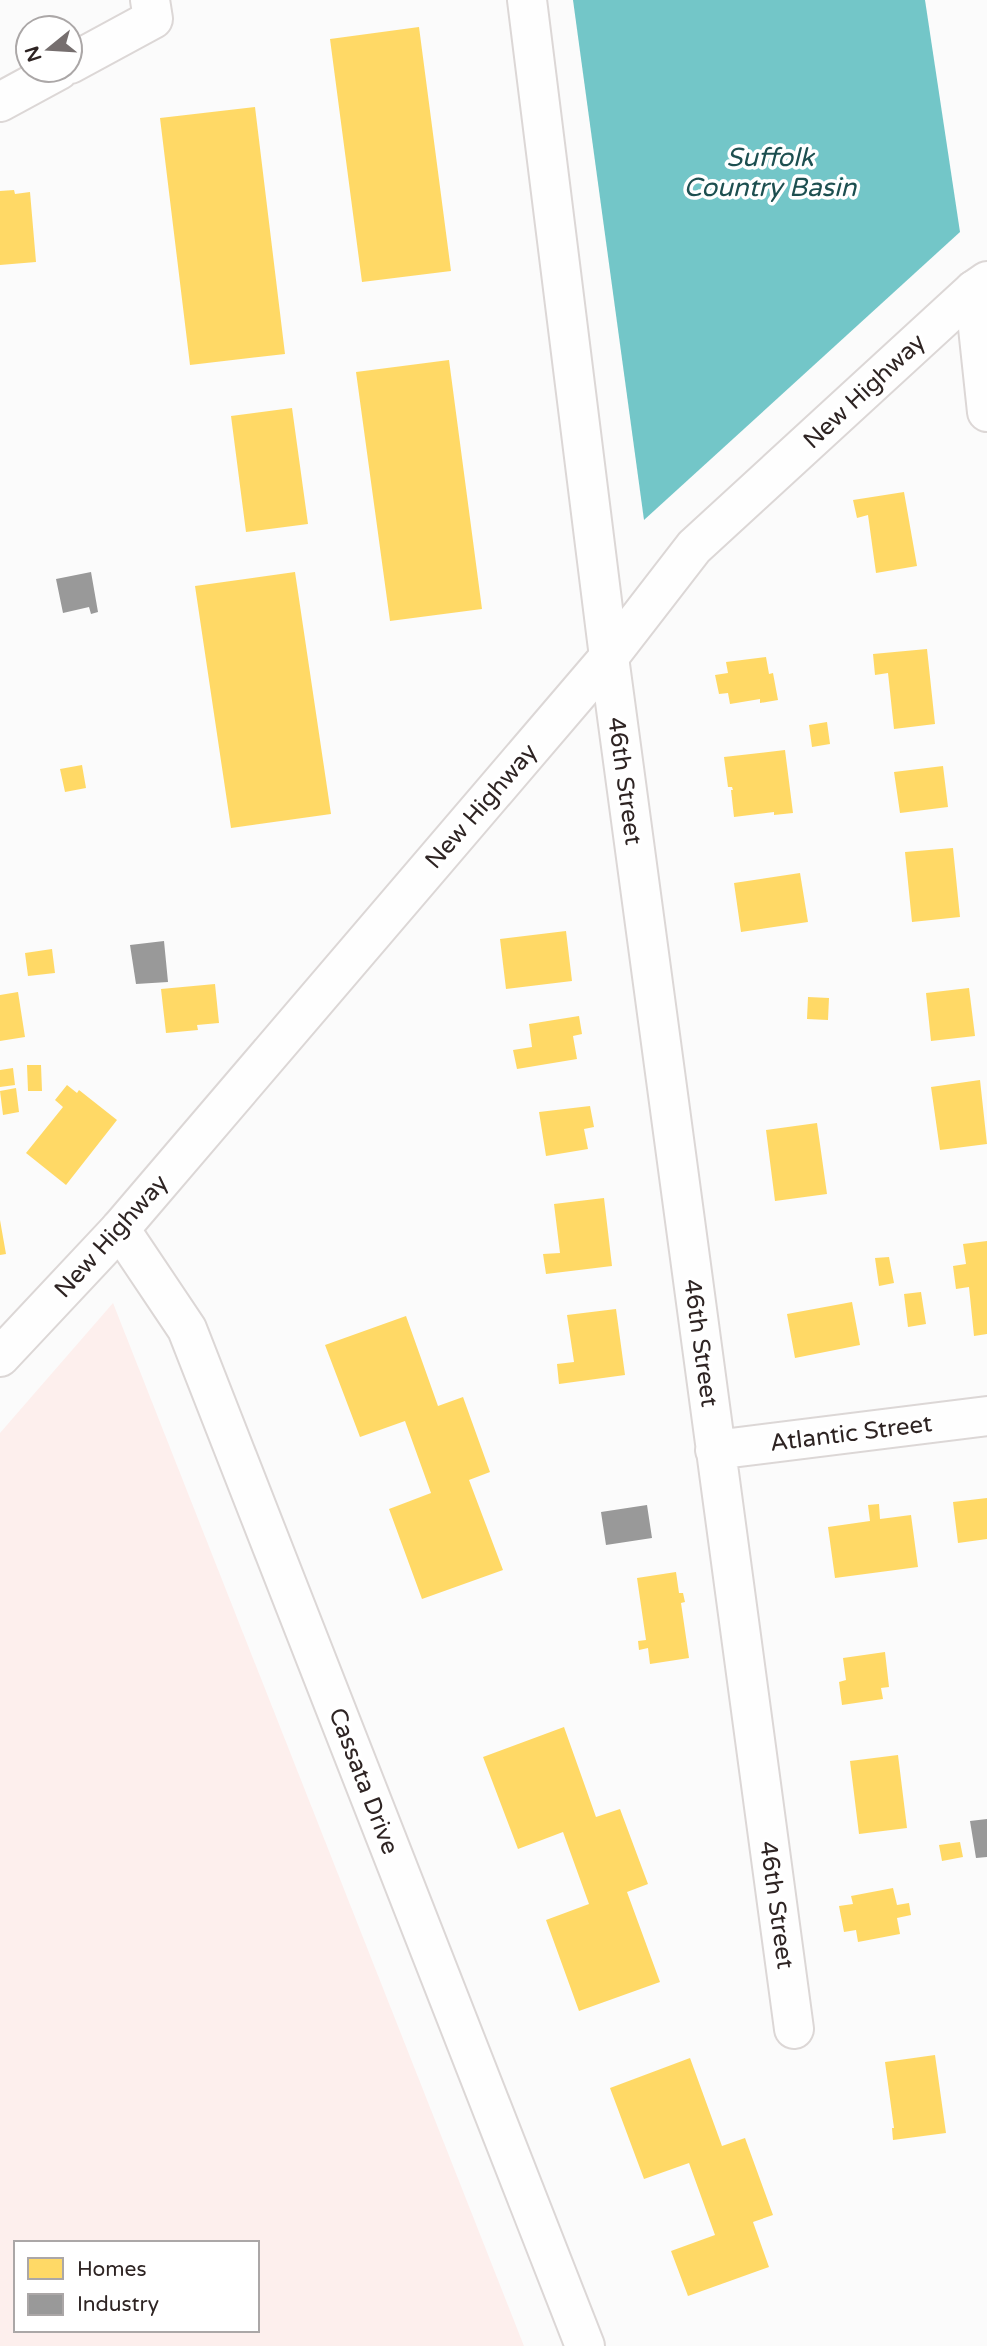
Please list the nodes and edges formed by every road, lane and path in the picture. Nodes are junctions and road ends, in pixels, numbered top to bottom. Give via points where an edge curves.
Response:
1 (527, 0) edge
2 (151, 9) edge
3 (84, 54) edge
4 (33, 84) edge
5 (0, 102) edge
6 (980, 286) edge
7 (987, 412) edge
8 (609, 657) junction
9 (120, 1229) junction
10 (0, 1357) edge
11 (987, 1416) edge
12 (715, 1450) junction
13 (794, 2029) dead end
14 (585, 2346) edge

1 - 8 street, 46th Street
2 - 3 street
4 - 5 street
6 - 7 street
6 - 8 street, New Highway via 694,547
8 - 9 street, New Highway
8 - 12 street, 46th Street
9 - 10 street, New Highway
9 - 14 street, Cassata Drive via 187,1329
11 - 12 street, Atlantic Street
12 - 13 street, 46th Street

